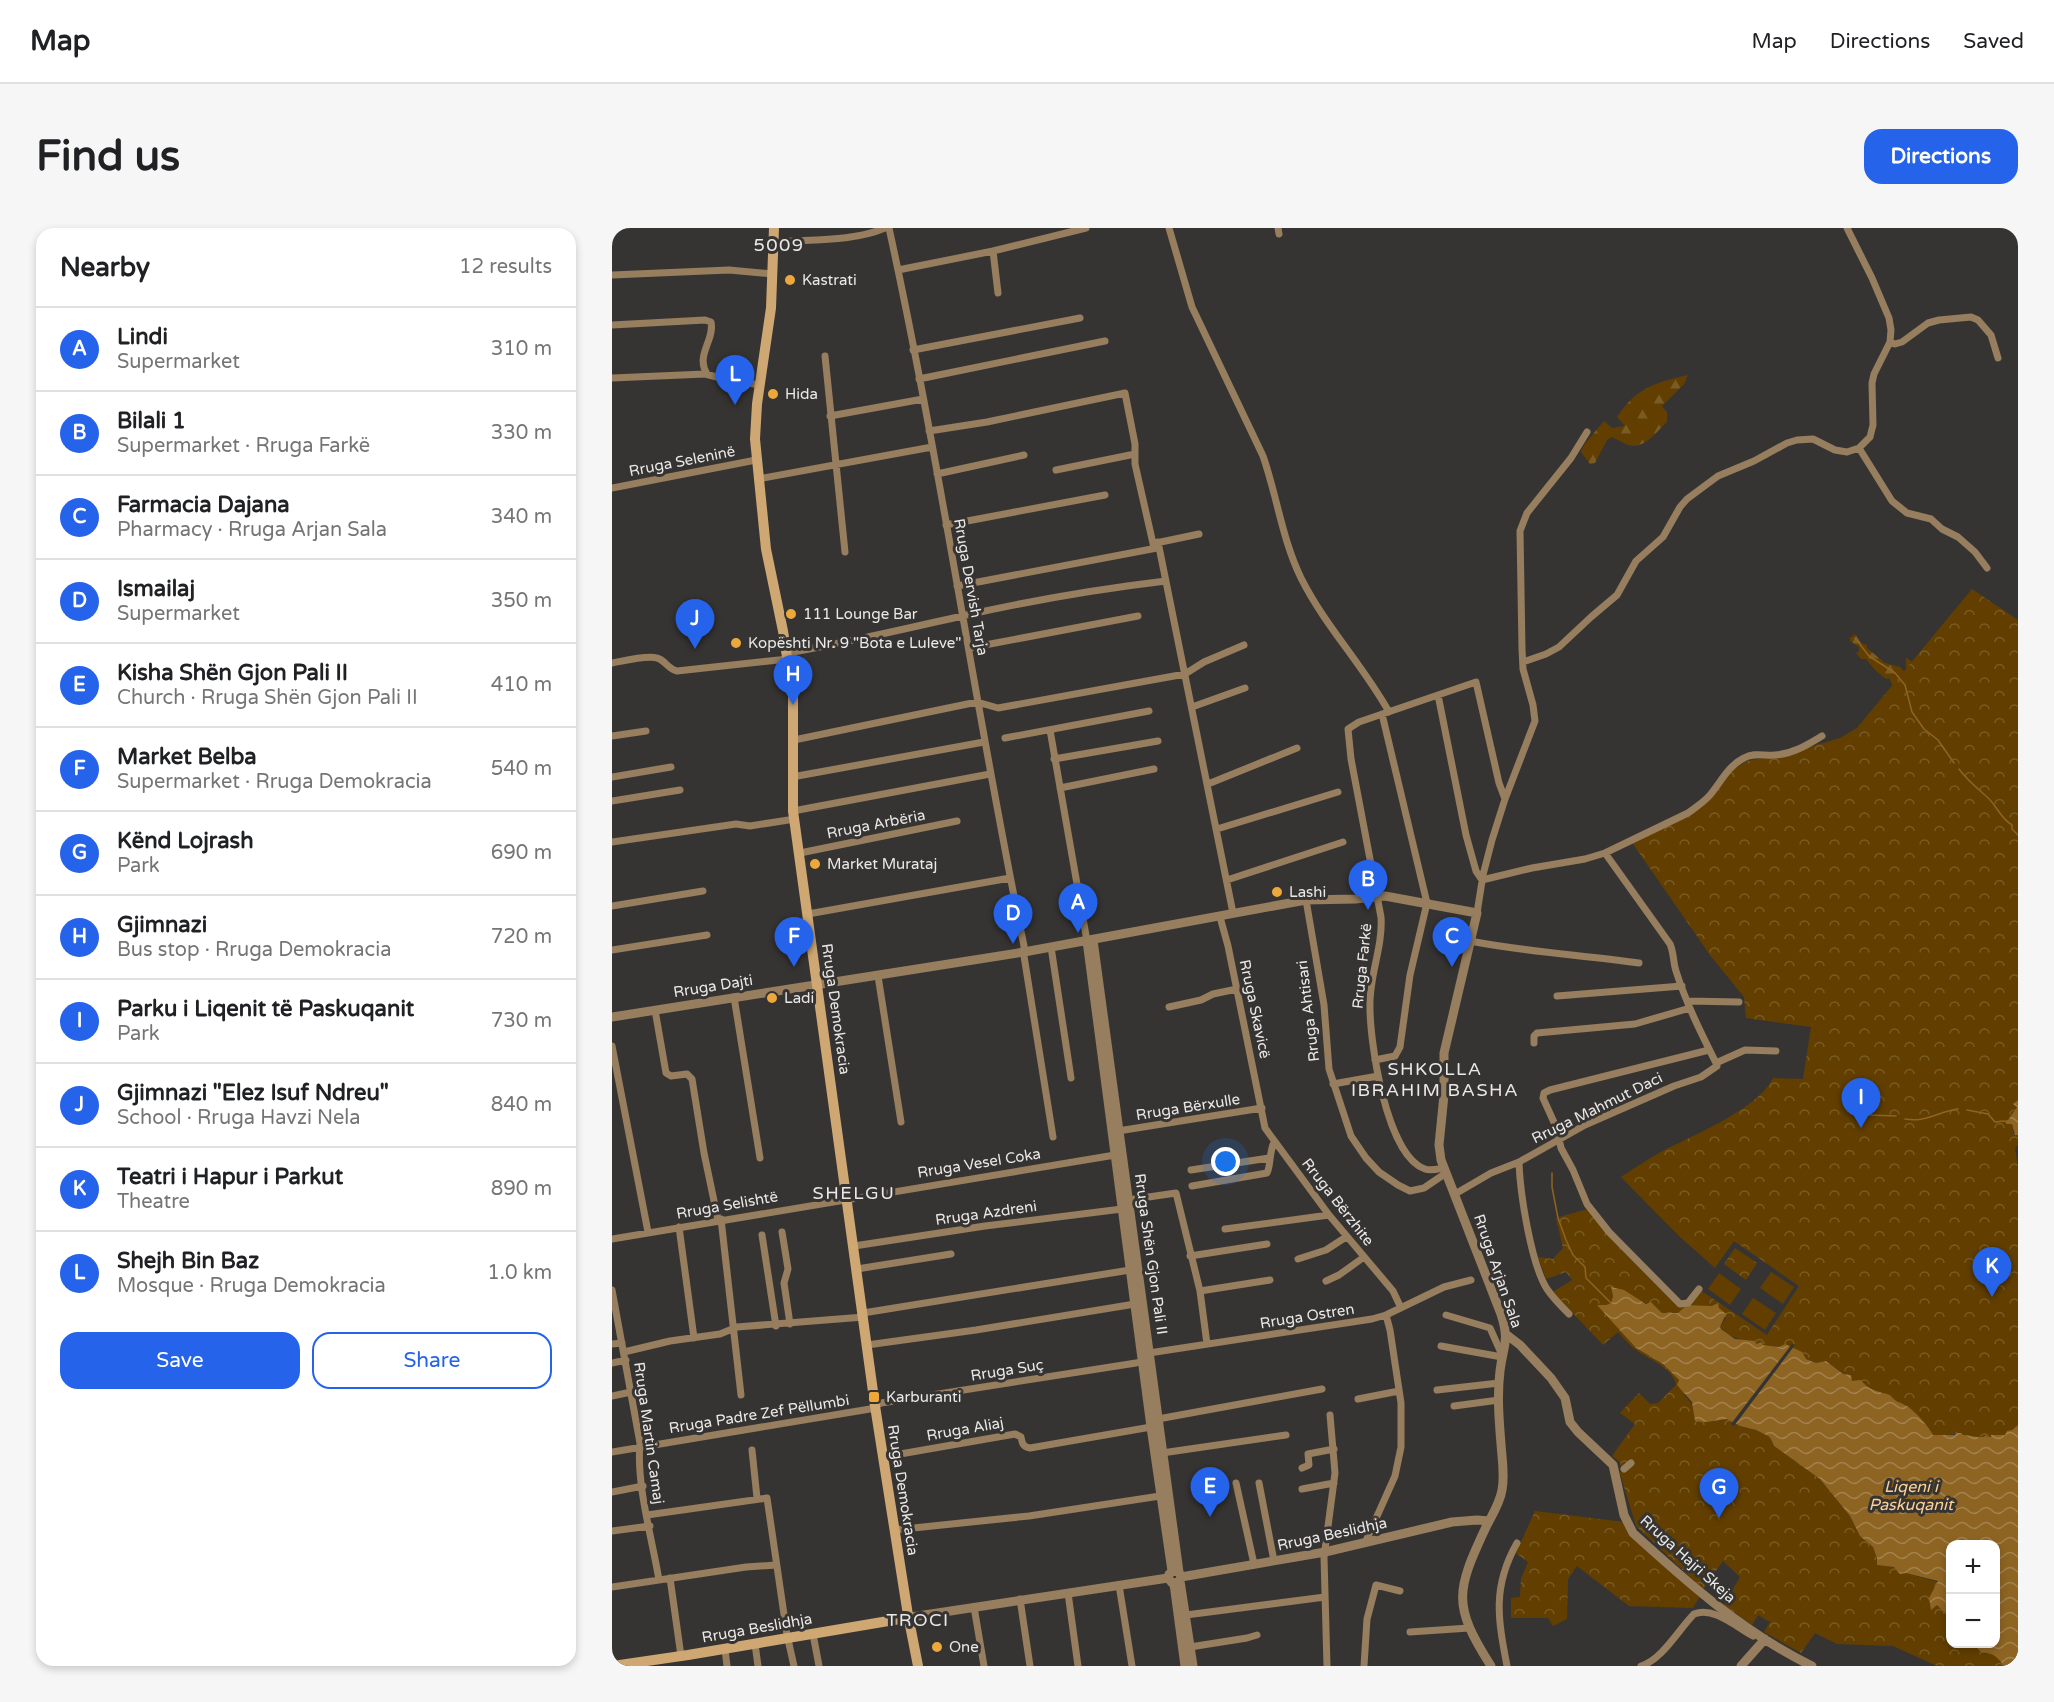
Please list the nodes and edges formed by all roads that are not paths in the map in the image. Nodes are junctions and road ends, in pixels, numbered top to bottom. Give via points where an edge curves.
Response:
1 (774, 228) edge
2 (887, 228) edge
3 (1086, 228) edge
4 (1169, 228) edge
5 (1847, 228) edge
6 (774, 242) junction
7 (993, 251) junction
8 (898, 270) junction
9 (773, 274) junction
10 (612, 275) edge
11 (998, 293) dead end
12 (1080, 318) dead end
13 (612, 325) edge
14 (1105, 341) dead end
15 (1890, 342) junction
16 (913, 350) junction
17 (825, 356) dead end
18 (1998, 358) dead end
19 (707, 374) junction
20 (612, 378) edge
21 (919, 379) junction
22 (760, 385) junction
23 (923, 399) junction
24 (831, 416) junction
25 (929, 431) junction
26 (1587, 432) dead end
27 (932, 447) junction
28 (1859, 448) junction
29 (1135, 454) junction
30 (1024, 455) dead end
31 (756, 459) junction
32 (836, 464) junction
33 (1056, 470) dead end
34 (937, 474) junction
35 (758, 479) junction
36 (612, 488) edge
37 (1105, 495) dead end
38 (946, 525) junction
39 (1199, 534) dead end
40 (1156, 545) junction
41 (845, 552) dead end
42 (1987, 568) dead end
43 (1166, 581) junction
44 (957, 586) junction
45 (963, 615) junction
46 (1138, 616) dead end
47 (1244, 645) dead end
48 (969, 648) junction
49 (787, 656) junction
50 (1523, 662) junction
51 (612, 663) edge
52 (1185, 674) junction
53 (1245, 688) dead end
54 (1438, 695) junction
55 (977, 702) junction
56 (1192, 707) junction
57 (1149, 711) dead end
58 (1386, 713) junction
59 (1050, 729) junction
60 (646, 732) dead end
61 (612, 736) edge
62 (1822, 736) dead end
63 (1005, 738) dead end
64 (794, 740) junction
65 (1158, 741) dead end
66 (984, 742) junction
67 (1297, 748) dead end
68 (1054, 759) junction
69 (671, 767) dead end
70 (1154, 769) dead end
71 (990, 774) junction
72 (612, 777) edge
73 (792, 777) junction
74 (1208, 784) junction
75 (1059, 788) junction
76 (680, 790) dead end
77 (1338, 792) dead end
78 (1505, 799) junction
79 (612, 801) edge
80 (794, 815) junction
81 (957, 821) dead end
82 (1217, 829) junction
83 (612, 842) edge
84 (1343, 842) dead end
85 (1605, 853) junction
86 (800, 854) junction
87 (1010, 878) junction
88 (1227, 880) junction
89 (1482, 880) junction
90 (703, 891) dead end
91 (1377, 896) junction
92 (1306, 900) junction
93 (1426, 903) junction
94 (612, 906) edge
95 (1233, 913) junction
96 (1478, 913) junction
97 (808, 914) junction
98 (1220, 917) junction
99 (707, 935) dead end
100 (1090, 941) junction
101 (1470, 941) junction
102 (1051, 947) junction
103 (612, 950) edge
104 (1024, 952) junction
105 (1639, 963) dead end
106 (878, 976) junction
107 (818, 985) junction
108 (1682, 986) junction
109 (1237, 989) junction
110 (1557, 996) dead end
111 (734, 997) junction
112 (1739, 1002) dead end
113 (1689, 1004) junction
114 (1169, 1006) dead end
115 (655, 1010) junction
116 (612, 1017) edge
117 (1534, 1042) dead end
118 (612, 1046) edge
119 (1709, 1050) junction
120 (1776, 1051) dead end
121 (1375, 1060) junction
122 (1716, 1063) junction
123 (1378, 1076) junction
124 (1071, 1078) dead end
125 (1334, 1084) junction
126 (1262, 1108) junction
127 (901, 1122) dead end
128 (1118, 1131) junction
129 (1053, 1137) dead end
130 (1558, 1140) junction
131 (1274, 1142) junction
132 (1115, 1155) junction
133 (760, 1158) dead end
134 (1269, 1158) junction
135 (1519, 1162) junction
136 (1191, 1170) dead end
137 (1445, 1170) junction
138 (1192, 1186) dead end
139 (1455, 1194) junction
140 (847, 1199) junction
141 (1128, 1200) junction
142 (1122, 1209) junction
143 (1329, 1215) junction
144 (719, 1220) junction
145 (679, 1227) junction
146 (1225, 1229) dead end
147 (648, 1232) junction
148 (782, 1232) dead end
149 (762, 1235) dead end
150 (1346, 1237) junction
151 (612, 1239) edge
152 (1267, 1244) dead end
153 (854, 1246) junction
154 (951, 1254) dead end
155 (1190, 1256) junction
156 (1364, 1257) junction
157 (1298, 1259) dead end
158 (857, 1269) junction
159 (1130, 1270) junction
160 (1270, 1280) dead end
161 (1472, 1280) dead end
162 (1326, 1281) dead end
163 (1699, 1289) dead end
164 (612, 1290) edge
165 (1200, 1291) junction
166 (1135, 1304) junction
167 (1401, 1308) junction
168 (614, 1310) edge
169 (1569, 1314) dead end
170 (863, 1315) junction
171 (1386, 1315) junction
172 (1446, 1315) dead end
173 (790, 1324) junction
174 (776, 1326) junction
175 (733, 1329) junction
176 (1507, 1335) junction
177 (694, 1338) junction
178 (622, 1343) junction
179 (612, 1344) edge
180 (1207, 1344) junction
181 (867, 1345) junction
182 (1441, 1346) dead end
183 (1505, 1346) junction
184 (624, 1352) junction
185 (1527, 1353) junction
186 (1146, 1357) junction
187 (1502, 1357) junction
188 (626, 1360) junction
189 (612, 1363) edge
190 (1499, 1383) junction
191 (1322, 1389) dead end
192 (1437, 1390) dead end
193 (1400, 1391) junction
194 (631, 1392) junction
195 (741, 1395) dead end
196 (612, 1396) edge
197 (1359, 1399) dead end
198 (1499, 1400) junction
199 (875, 1406) junction
200 (1454, 1406) dead end
201 (1330, 1415) dead end
202 (1158, 1419) junction
203 (1151, 1427) junction
204 (1286, 1435) dead end
205 (639, 1448) junction
206 (1334, 1449) junction
207 (752, 1450) dead end
208 (612, 1452) edge
209 (1162, 1453) junction
210 (883, 1457) junction
211 (1631, 1463) dead end
212 (1302, 1468) dead end
213 (1624, 1469) dead end
214 (1236, 1483) dead end
215 (1259, 1483) dead end
216 (1334, 1483) junction
217 (643, 1486) junction
218 (1302, 1489) dead end
219 (612, 1492) edge
220 (1160, 1496) junction
221 (757, 1498) junction
222 (647, 1515) junction
223 (1489, 1521) junction
224 (650, 1526) junction
225 (894, 1530) junction
226 (612, 1532) edge
227 (1365, 1543) junction
228 (1517, 1543) dead end
229 (1325, 1552) junction
230 (1274, 1561) junction
231 (1254, 1564) junction
232 (777, 1565) junction
233 (1176, 1577) junction
234 (670, 1578) junction
235 (659, 1580) junction
236 (1119, 1585) junction
237 (612, 1587) edge
238 (1400, 1591) dead end
239 (1068, 1593) junction
240 (1325, 1598) junction
241 (1020, 1599) junction
242 (974, 1607) junction
243 (1186, 1616) junction
244 (909, 1617) junction
245 (1469, 1628) junction
246 (1410, 1632) dead end
247 (813, 1634) junction
248 (1257, 1635) dead end
249 (789, 1639) junction
250 (1763, 1640) junction
251 (755, 1644) junction
252 (1190, 1647) junction
253 (725, 1649) junction
254 (686, 1659) edge
255 (613, 1666) edge
256 (728, 1666) edge
257 (758, 1666) edge
258 (794, 1666) edge
259 (819, 1666) edge
260 (918, 1666) edge
261 (984, 1666) edge
262 (1030, 1666) edge
263 (1078, 1666) edge
264 (1132, 1666) edge
265 (1185, 1666) edge
266 (1193, 1666) edge
267 (1327, 1666) edge
268 (1365, 1666) edge
269 (1491, 1666) edge
270 (1507, 1666) edge
271 (1641, 1666) edge
272 (1741, 1666) edge
273 (1812, 1666) edge

1 - 6 main road, Rruga Demokracia
2 - 6 street via 850,237
2 - 8 street, Rruga Dervish Tarja
3 - 7 street
4 - 58 street via 1192,307 1263,456 1286,541 1302,579 1377,689
5 - 15 street via 1889,318
6 - 9 main road, Rruga Demokracia
7 - 8 street
7 - 11 street
8 - 16 street, Rruga Dervish Tarja
9 - 10 street via 729,270
9 - 22 main road, Rruga Demokracia
12 - 16 street
13 - 19 street via 711,322 703,357
14 - 21 street
15 - 18 street via 1902,342 1928,323 1971,317 1991,335
15 - 28 street via 1872,382 1872,432
16 - 21 street, Rruga Dervish Tarja
17 - 24 street
19 - 20 street
19 - 22 street
21 - 23 street, Rruga Dervish Tarja
22 - 31 main road, Rruga Demokracia
23 - 24 street
23 - 25 street, Rruga Dervish Tarja
24 - 32 street
25 - 27 street, Rruga Dervish Tarja
25 - 29 street via 1125,393
26 - 50 street via 1522,522 1519,544
27 - 32 street
27 - 34 street, Rruga Dervish Tarja
28 - 42 street via 1892,501 1907,513 1931,519 1958,537
28 - 50 street via 1841,451 1813,439 1797,440 1718,476 1680,507 1664,537 1636,561 1617,595 1559,647
29 - 33 street
29 - 40 street
30 - 34 street
31 - 35 main road, Rruga Demokracia
31 - 36 street, Rruga Seleninë
32 - 35 street
32 - 41 street
34 - 38 street, Rruga Dervish Tarja
35 - 49 main road, Rruga Demokracia via 765,549
37 - 38 street
38 - 44 street, Rruga Dervish Tarja
39 - 40 street
40 - 43 street
40 - 44 street
43 - 45 street
43 - 52 street
44 - 45 street, Rruga Dervish Tarja
45 - 48 street, Rruga Dervish Tarja
45 - 49 street
46 - 48 street
47 - 52 street
48 - 55 street, Rruga Dervish Tarja
49 - 51 street via 677,671 654,657
49 - 64 main road, Rruga Demokracia
50 - 78 street via 1535,721
52 - 55 street via 998,708
52 - 56 street
53 - 56 street
54 - 58 street, Rruga Farkë
54 - 78 street, Rruga Farkë via 1476,681
54 - 89 street via 1466,835
55 - 64 street
55 - 66 street, Rruga Dervish Tarja
56 - 74 street
57 - 59 street
58 - 91 street, Rruga Farkë via 1350,726 1347,736
58 - 93 street
59 - 63 street
59 - 68 street
60 - 61 street
62 - 85 street via 1800,750 1742,758 1708,797 1688,813
64 - 73 main road, Rruga Demokracia
65 - 68 street
66 - 71 street, Rruga Dervish Tarja
66 - 73 street
67 - 74 street
68 - 75 street
69 - 72 street
70 - 75 street
71 - 80 street
71 - 87 street, Rruga Dervish Tarja
73 - 80 main road, Rruga Demokracia
74 - 82 street
75 - 100 street
76 - 79 street
77 - 82 street
78 - 89 street
80 - 83 street via 750,826 736,824
80 - 86 main road, Rruga Demokracia
81 - 86 street, Rruga Arbëria
82 - 88 street
84 - 88 street
85 - 89 street
85 - 108 street via 1670,944
86 - 97 main road, Rruga Demokracia
87 - 97 street
87 - 104 street, Rruga Dervish Tarja
88 - 95 street
89 - 96 street
90 - 94 street
91 - 92 street, Rruga Dajti
91 - 93 street, Rruga Dajti
91 - 121 street, Rruga Farkë via 1382,929 1370,1005
92 - 95 street, Rruga Dajti
92 - 125 street, Rruga Ahtisari
93 - 96 street, Rruga Dajti
93 - 121 street via 1400,1047 1395,1056
95 - 98 street, Rruga Dajti
96 - 101 street, Rruga Arjan Sala
97 - 107 main road, Rruga Demokracia
98 - 100 street, Rruga Dajti
98 - 109 street, Rruga Skavicë
99 - 103 street
100 - 102 street, Rruga Dajti
100 - 128 street, Rruga Shën Gjon Pali II
100 - 132 street, Rruga Shën Gjon Pali II
101 - 105 street
101 - 137 street, Rruga Arjan Sala via 1444,1053 1439,1144
102 - 104 street, Rruga Dajti
102 - 124 street
104 - 106 street, Rruga Dajti
104 - 129 street, Rruga Dervish Tarja
106 - 107 street, Rruga Dajti
106 - 127 street
107 - 111 street, Rruga Dajti
107 - 140 main road, Rruga Demokracia
108 - 110 street
108 - 113 street
109 - 114 street
109 - 126 street, Rruga Skavicë
111 - 115 street, Rruga Dajti
111 - 133 street
112 - 113 street
113 - 117 street via 1635,1024 1537,1033
113 - 119 street
115 - 116 street, Rruga Dajti
115 - 144 street via 666,1073 687,1074 692,1079
118 - 147 street
119 - 122 street
119 - 130 street via 1544,1093
120 - 122 street, Rruga Mahmut Daci via 1744,1050
121 - 123 street, Rruga Farkë
122 - 130 street, Rruga Mahmut Daci via 1714,1069 1701,1077
123 - 125 street
123 - 137 street, Rruga Farkë via 1390,1122 1403,1147 1423,1168
125 - 137 street, Rruga Ahtisari via 1358,1147 1390,1180 1414,1191 1424,1188
126 - 128 street, Rruga Bërxulle
126 - 131 street, Rruga Bërzhite via 1265,1128
128 - 141 street, Rruga Shën Gjon Pali II
130 - 135 street, Rruga Mahmut Daci
130 - 163 street via 1587,1204 1609,1232 1680,1304 1688,1303
131 - 134 street
131 - 143 street, Rruga Bërzhite
132 - 140 street, Rruga Vesel Coka
132 - 142 street, Rruga Shën Gjon Pali II
134 - 136 street
134 - 138 street via 1269,1170 1262,1175
135 - 139 street, Rruga Mahmut Daci
135 - 169 street via 1521,1190 1538,1265 1546,1288
137 - 139 street, Rruga Arjan Sala
139 - 176 street, Rruga Arjan Sala
140 - 144 street, Rruga Selishtë
140 - 153 main road, Rruga Demokracia
141 - 155 street via 1176,1194
141 - 186 street, Rruga Shën Gjon Pali II
142 - 153 street, Rruga Azdreni
142 - 159 street, Rruga Shën Gjon Pali II
143 - 146 street
143 - 150 street, Rruga Bërzhite
144 - 145 street, Rruga Selishtë
144 - 175 street
145 - 147 street, Rruga Selishtë
145 - 177 street
147 - 151 street, Rruga Selishtë
148 - 173 street
149 - 174 street
150 - 156 street, Rruga Bërzhite
150 - 157 street via 1326,1250
152 - 155 street
153 - 158 main road, Rruga Demokracia
154 - 158 street
155 - 165 street
156 - 162 street
156 - 167 street, Rruga Bërzhite
158 - 170 main road, Rruga Demokracia
159 - 166 street, Rruga Shën Gjon Pali II
159 - 170 street
160 - 165 street
161 - 167 street, Rruga Ostren via 1444,1287
164 - 168 street, Rruga Martin Camaj
165 - 180 street
166 - 181 street
166 - 186 street, Rruga Shën Gjon Pali II
167 - 171 street, Rruga Ostren
168 - 178 street, Rruga Martin Camaj
170 - 173 street
170 - 181 main road, Rruga Demokracia
171 - 180 street, Rruga Ostren
171 - 193 street
172 - 187 street via 1490,1328
173 - 174 street
174 - 175 street
175 - 177 street
175 - 195 street
176 - 183 street, Rruga Arjan Sala
176 - 185 street, Rruga Hajri Skeja
177 - 184 street
178 - 179 street
178 - 184 street, Rruga Martin Camaj
180 - 186 street, Rruga Ostren
181 - 199 main road, Rruga Demokracia
182 - 187 street
183 - 185 street, Rruga Hajri Skeja
183 - 187 street, Rruga Arjan Sala
184 - 188 street, Rruga Martin Camaj
185 - 250 street, Rruga Hajri Skeja via 1565,1398 1570,1422 1613,1465 1624,1515 1633,1533 1705,1597
186 - 199 street, Rruga Suç
186 - 202 street, Rruga Shën Gjon Pali II
186 - 203 street, Rruga Shën Gjon Pali II
187 - 190 street, Rruga Arjan Sala
188 - 189 street
188 - 194 street, Rruga Martin Camaj
190 - 192 street
190 - 198 street, Rruga Arjan Sala
191 - 202 street
193 - 197 street
193 - 227 street via 1399,1462
194 - 196 street
194 - 205 street, Rruga Martin Camaj
198 - 200 street
198 - 223 street, Rruga Arjan Sala via 1503,1480
199 - 205 street, Rruga Padre Zef Pëllumbi
199 - 210 main road, Rruga Demokracia
201 - 206 street
202 - 209 street, Rruga Shën Gjon Pali II
203 - 210 street, Rruga Aliaj via 1030,1448 1015,1434
203 - 220 street, Rruga Shën Gjon Pali II
204 - 209 street
205 - 208 street, Rruga Padre Zef Pëllumbi
205 - 217 street, Rruga Martin Camaj
206 - 212 street via 1308,1454 1309,1465
206 - 216 street
207 - 221 street
209 - 233 street, Rruga Shën Gjon Pali II
210 - 225 main road, Rruga Demokracia
211 - 213 street
214 - 231 street
215 - 230 street
216 - 218 street
216 - 229 street
217 - 219 street
217 - 222 street, Rruga Martin Camaj
220 - 225 street via 1029,1516
220 - 233 street, Rruga Shën Gjon Pali II
221 - 222 street
221 - 232 street via 767,1498
222 - 224 street, Rruga Martin Camaj
223 - 227 street, Rruga Beslidhja via 1452,1522
223 - 245 street, Rruga Arjan Sala via 1462,1590 1463,1612
224 - 226 street
224 - 235 street, Rruga Martin Camaj
225 - 244 main road, Rruga Demokracia
227 - 229 street, Rruga Beslidhja
228 - 270 street via 1507,1562 1499,1594 1500,1634
229 - 230 street, Rruga Beslidhja
229 - 240 street
230 - 231 street, Rruga Beslidhja
231 - 233 street, Rruga Beslidhja
232 - 234 street
232 - 249 street
233 - 236 street, Rruga Beslidhja
233 - 243 street, Rruga Shën Gjon Pali II
233 - 265 street, Rruga Shën Gjon Pali II
234 - 235 street
234 - 254 street
235 - 237 street
236 - 239 street, Rruga Beslidhja
236 - 264 street
238 - 268 street via 1376,1585 1367,1619
239 - 241 street, Rruga Beslidhja
239 - 263 street
240 - 243 street
240 - 267 street
241 - 242 street, Rruga Beslidhja
241 - 262 street
242 - 244 street, Rruga Beslidhja
242 - 261 street
243 - 252 street, Rruga Shën Gjon Pali II
244 - 247 main road, Rruga Beslidhja
244 - 260 main road, Rruga Demokracia
245 - 246 street
245 - 269 street, Rruga Arjan Sala
247 - 249 main road, Rruga Beslidhja
247 - 259 street
248 - 252 street
249 - 251 main road, Rruga Beslidhja
249 - 258 street
250 - 271 street via 1701,1611 1657,1656
250 - 272 street
250 - 273 street, Rruga Hajri Skeja
251 - 253 main road, Rruga Beslidhja
251 - 257 street
252 - 266 street, Rruga Shën Gjon Pali II
253 - 254 main road, Rruga Beslidhja
253 - 256 street
254 - 255 main road, Rruga Beslidhja

